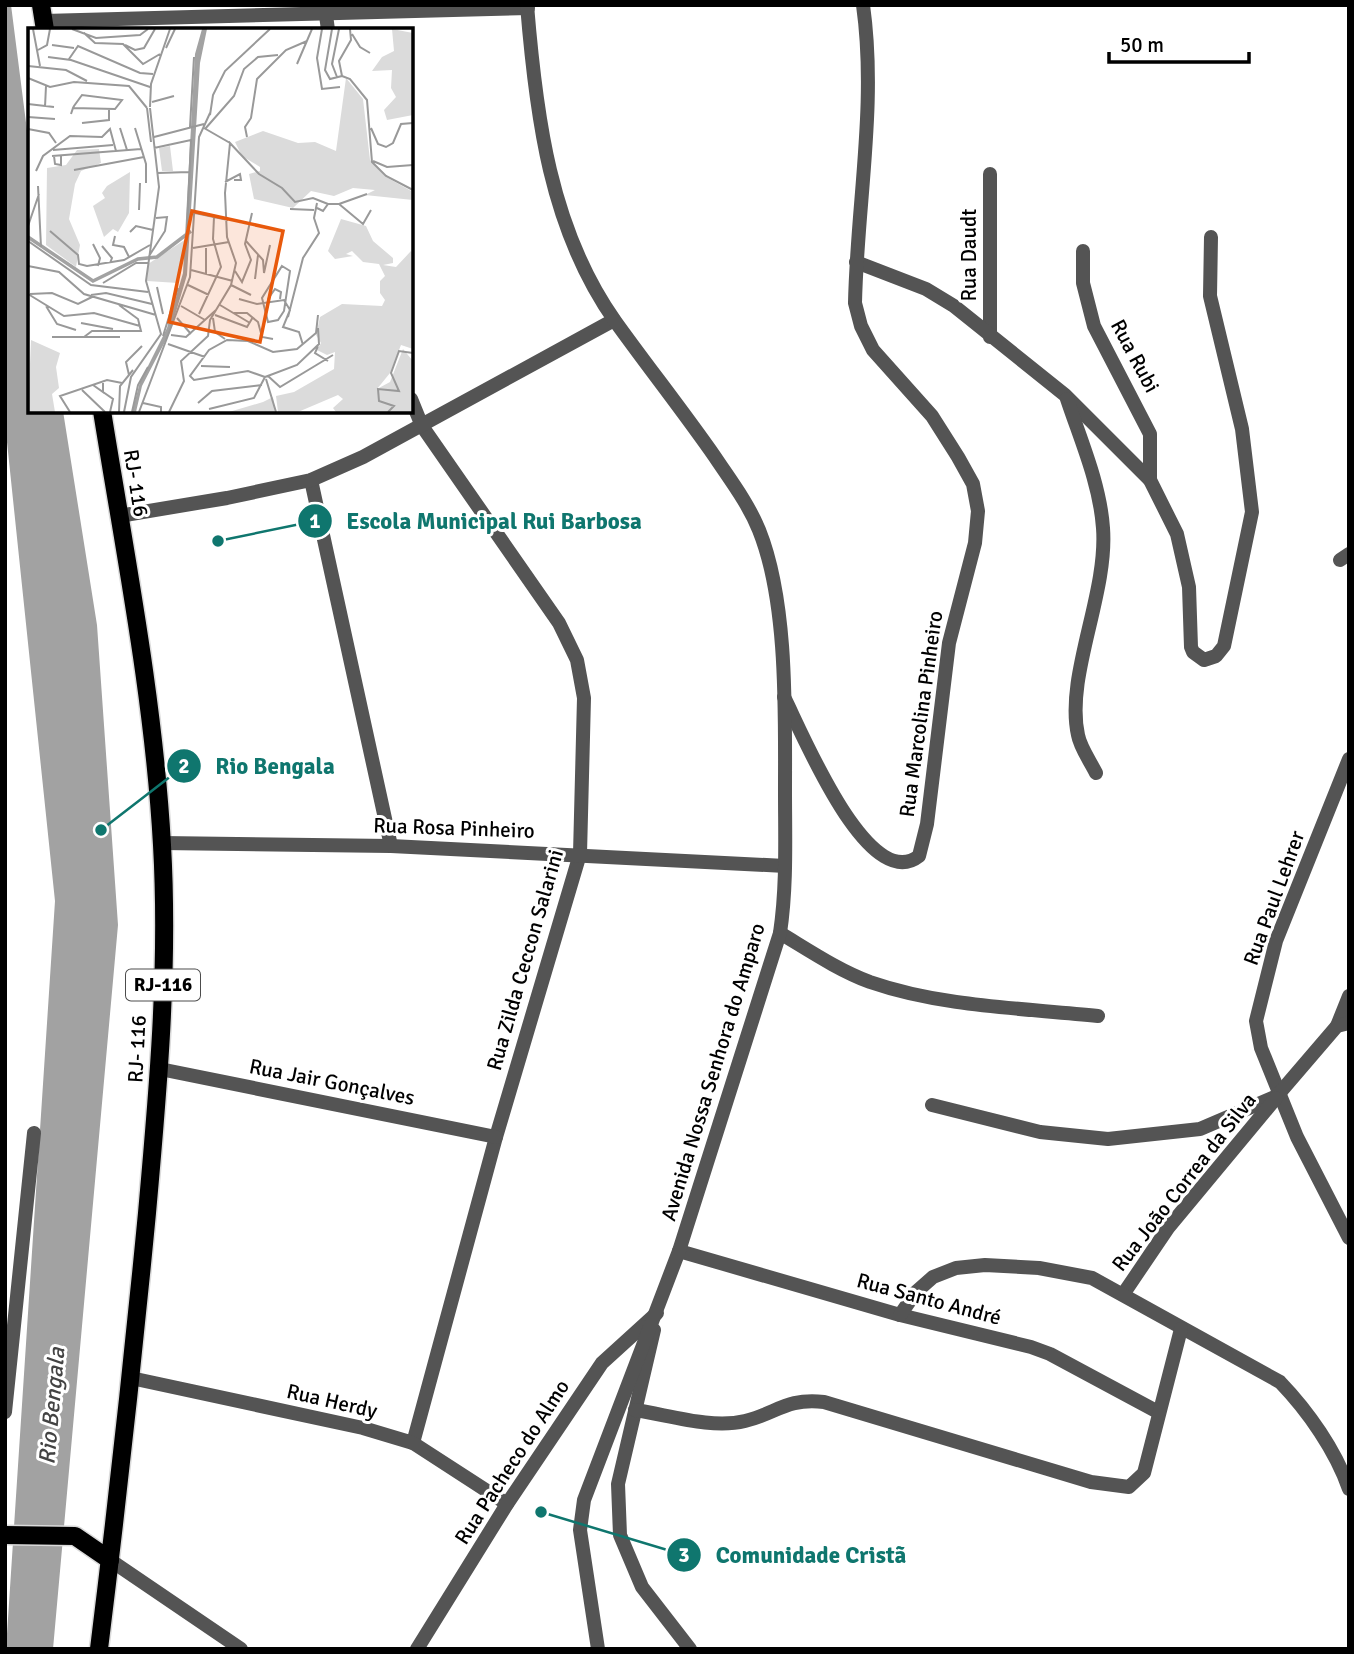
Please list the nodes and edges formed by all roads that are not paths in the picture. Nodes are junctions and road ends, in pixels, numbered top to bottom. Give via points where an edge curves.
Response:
1 (863, 5) edge
2 (528, 7) edge
3 (43, 19) edge
4 (327, 23) edge
5 (990, 174) dead end
6 (1210, 237) dead end
7 (1083, 251) dead end
8 (856, 262) junction
9 (614, 320) junction
10 (990, 337) junction
11 (1066, 395) junction
12 (413, 404) edge
13 (102, 413) edge
14 (422, 426) junction
15 (311, 480) junction
16 (1150, 480) junction
17 (119, 516) junction
18 (784, 696) junction
19 (1349, 758) edge
20 (1096, 773) dead end
21 (162, 843) junction
22 (391, 846) junction
23 (580, 855) junction
24 (785, 866) junction
25 (780, 933) junction
26 (1349, 996) edge
27 (1098, 1016) dead end
28 (1343, 1025) edge
29 (160, 1069) junction
30 (1279, 1095) junction
31 (932, 1105) dead end
32 (34, 1133) dead end
33 (496, 1137) junction
34 (1348, 1233) edge
35 (679, 1251) junction
36 (1124, 1293) junction
37 (658, 1312) junction
38 (900, 1315) junction
39 (1181, 1329) junction
40 (131, 1378) junction
41 (635, 1410) junction
42 (5, 1412) edge
43 (1157, 1412) junction
44 (413, 1443) junction
45 (1349, 1489) edge
46 (507, 1504) junction
47 (9, 1535) edge
48 (110, 1560) junction
49 (99, 1649) edge
50 (242, 1649) edge
51 (417, 1649) edge
52 (598, 1649) edge
53 (690, 1649) edge

1 - 8 street, Rua Marcolina Pinheiro via 868,114
2 - 4 street
2 - 9 street, Avenida Nossa Senhora do Amparo via 554,194 575,254
3 - 4 street
5 - 10 street, Rua Daudt
6 - 16 street via 1210,296 1242,429 1252,512 1227,637 1221,652 1210,660 1193,652 1189,587 1177,534
7 - 16 street, Rua Rubi via 1083,283 1094,326 1150,434
8 - 10 street via 926,289
8 - 18 street, Rua Marcolina Pinheiro via 855,303 861,327 873,350 939,427 973,484 978,511 975,543 949,643 919,856 906,863 895,862 869,846 845,817
9 - 14 street
9 - 18 street, Avenida Nossa Senhora do Amparo via 746,502 759,531 777,608
10 - 11 street
11 - 16 street
11 - 20 street via 1096,487 1104,529 1099,594 1077,697 1077,735
12 - 14 street, Rua Zilda Ceccon Salarini
13 - 17 main road, RJ- 116 / RJ-116
14 - 15 street
14 - 23 street, Rua Zilda Ceccon Salarini via 523,568 577,660 584,698
15 - 17 street
15 - 22 street
17 - 21 main road, RJ- 116 / RJ-116
18 - 24 street, Avenida Nossa Senhora do Amparo
19 - 30 street, Rua Paul Lehrer via 1276,941 1256,1021
21 - 22 street, Rua Rosa Pinheiro
21 - 29 main road, RJ- 116 / RJ-116
22 - 23 street, Rua Rosa Pinheiro
23 - 24 street, Rua Rosa Pinheiro
23 - 33 street, Rua Zilda Ceccon Salarini
24 - 25 street, Avenida Nossa Senhora do Amparo
25 - 27 street via 872,982 933,998
25 - 35 street, Avenida Nossa Senhora do Amparo
26 - 28 street, Rua João Correa da Silva
28 - 30 street, Rua João Correa da Silva
29 - 33 street, Rua Jair Gonçalves
29 - 40 main road, RJ- 116 / RJ-116
30 - 31 street via 1200,1129 1108,1139 1040,1132
30 - 34 street, Rua Paul Lehrer
30 - 36 street, Rua João Correa da Silva via 1168,1228
32 - 42 street
33 - 44 street, Rua Zilda Ceccon Salarini
35 - 37 street, Avenida Nossa Senhora do Amparo
35 - 38 street, Rua Santo André
36 - 38 street via 1092,1278 1040,1268 985,1265 956,1268 933,1277
36 - 39 street
37 - 41 street
37 - 46 street, Rua Pacheco do Almo via 601,1363
37 - 52 street, Avenida Nossa Senhora do Amparo via 584,1500 580,1530
38 - 43 street, Rua Santo André via 1050,1354
39 - 43 street
39 - 45 street via 1280,1382 1337,1462
40 - 44 street, Rua Herdy
40 - 48 main road, RJ- 116 / RJ-116
41 - 43 street via 719,1423 744,1422 788,1402 824,1402 1118,1488 1137,1483 1144,1473
41 - 53 street via 618,1485 621,1535 642,1587
44 - 46 street, Rua Herdy
46 - 51 street, Rua Pacheco do Almo
47 - 48 main road via 75,1536
48 - 49 main road, RJ- 116 / RJ-116
48 - 50 street

